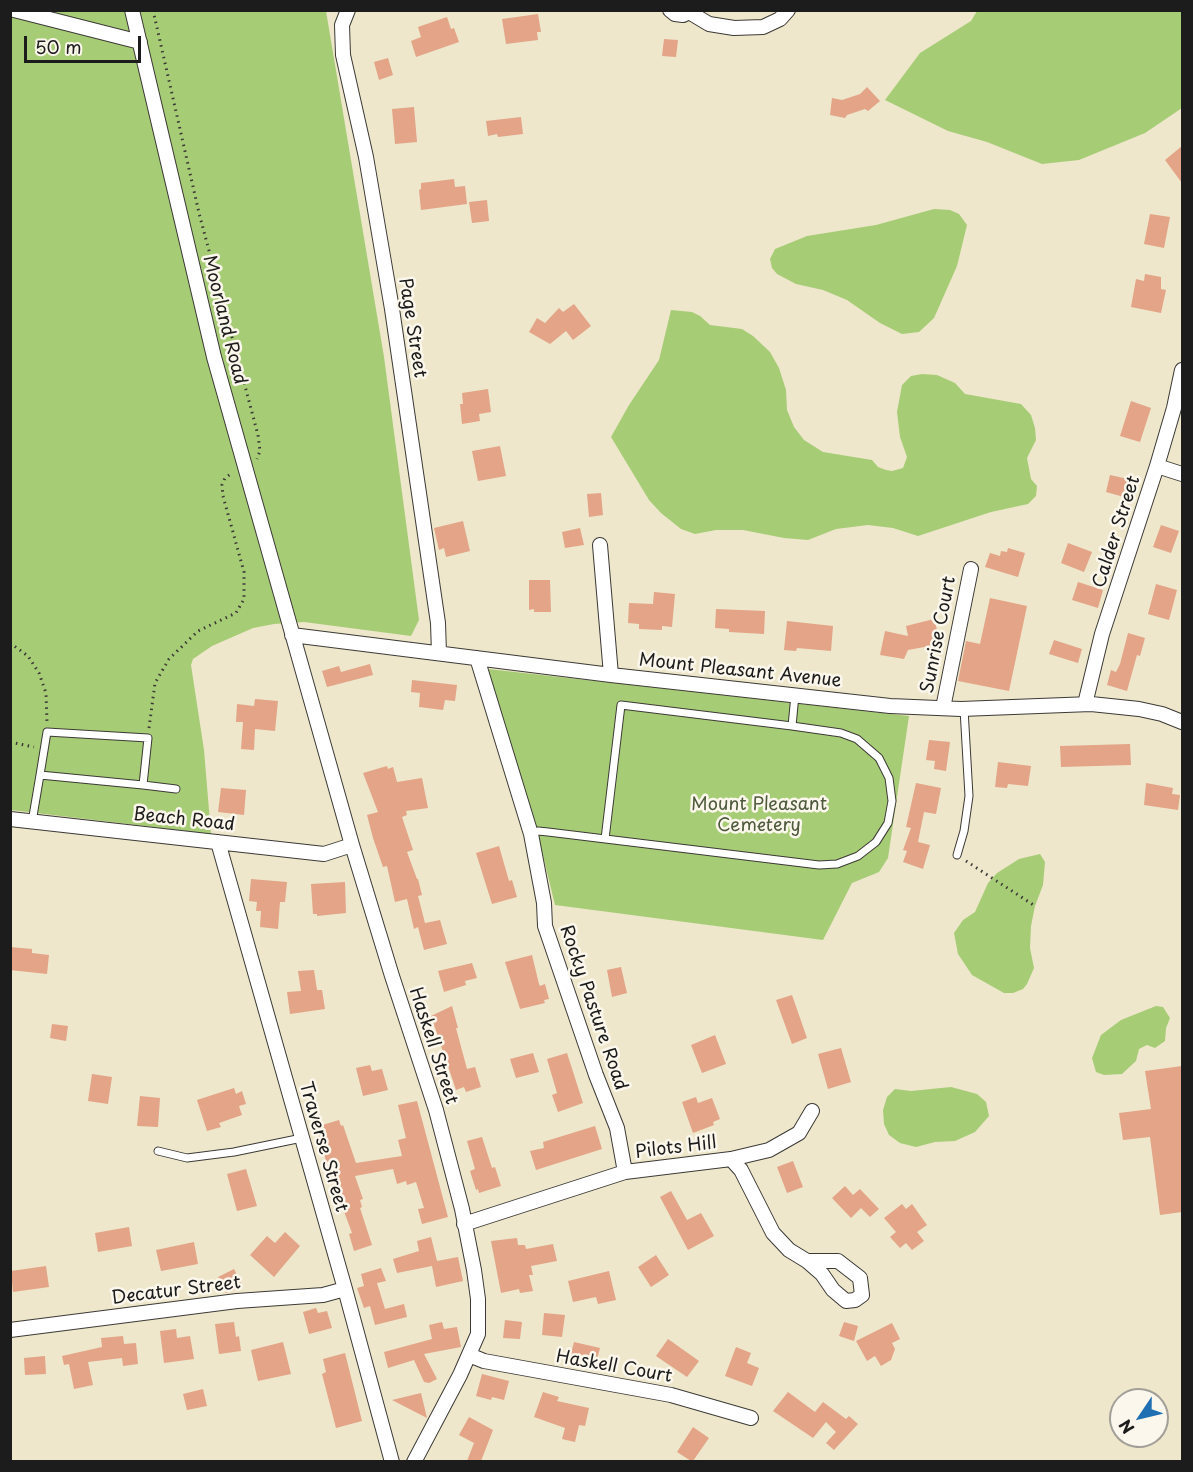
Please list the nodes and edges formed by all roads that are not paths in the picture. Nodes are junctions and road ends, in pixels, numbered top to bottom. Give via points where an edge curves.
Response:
1 (14, 10) edge
2 (132, 10) edge
3 (348, 10) edge
4 (670, 10) edge
5 (788, 10) edge
6 (689, 11) edge
7 (140, 42) junction
8 (1182, 370) edge
9 (1157, 466) junction
10 (1182, 474) edge
11 (600, 545) dead end
12 (971, 569) dead end
13 (292, 635) junction
14 (439, 653) junction
15 (477, 658) junction
16 (611, 675) junction
17 (795, 695) junction
18 (1085, 704) junction
19 (943, 708) junction
20 (964, 709) junction
21 (1182, 723) edge
22 (792, 726) junction
23 (40, 775) junction
24 (143, 785) junction
25 (177, 789) dead end
26 (10, 819) edge
27 (32, 822) junction
28 (531, 834) junction
29 (605, 839) junction
30 (218, 842) junction
31 (352, 845) junction
32 (957, 855) road end
33 (812, 1111) dead end
34 (302, 1138) junction
35 (158, 1151) dead end
36 (730, 1159) junction
37 (625, 1172) junction
38 (464, 1224) junction
39 (807, 1261) dead end
40 (345, 1289) junction
41 (10, 1330) edge
42 (469, 1355) junction
43 (751, 1418) dead end
44 (392, 1461) edge
45 (414, 1461) edge

1 - 7 street
2 - 7 street, Moorland Road
3 - 14 street, Page Street via 342,25 343,55 366,157 392,309 438,623
4 - 6 street via 675,14
5 - 6 street via 772,23 751,28 709,24
7 - 13 street, Moorland Road via 214,357
8 - 9 street, Calder Street
9 - 10 street
9 - 18 street, Calder Street via 1102,634
11 - 16 street
12 - 19 street, Sunrise Court
13 - 14 street, Mount Pleasant Avenue
13 - 31 street, Haskell Street
14 - 15 street, Mount Pleasant Avenue
15 - 16 street, Mount Pleasant Avenue
15 - 28 street, Rocky Pasture Road
16 - 17 street, Mount Pleasant Avenue
17 - 19 street, Mount Pleasant Avenue
17 - 22 lane
18 - 20 street, Mount Pleasant Avenue
18 - 21 street, Mount Pleasant Avenue via 1138,708
19 - 20 street, Mount Pleasant Avenue
20 - 32 lane via 969,796
22 - 29 lane via 621,705
22 - 29 lane via 852,736 871,749 885,768 892,795 891,812 879,838 863,854 842,863 819,865
23 - 24 lane
23 - 24 lane via 47,732 148,738
23 - 27 lane
24 - 25 lane
26 - 27 street, Beach Road
27 - 30 street, Beach Road
28 - 29 lane via 537,831
28 - 37 street, Rocky Pasture Road via 545,926 617,1128
30 - 31 street, Beach Road via 324,854
30 - 34 street, Traverse Street
31 - 38 street, Haskell Street via 436,1110
33 - 36 street, Pilots Hill via 799,1133 769,1149
34 - 35 lane via 187,1158
34 - 40 street, Traverse Street
36 - 37 street, Pilots Hill
36 - 39 street, Pilots Hill via 741,1170 773,1233
37 - 38 street
38 - 42 street, Haskell Street via 478,1299 478,1334
40 - 41 street, Decatur Street via 323,1295 237,1301
40 - 44 street, Traverse Street
42 - 43 street, Haskell Court via 670,1395
42 - 45 street, Haskell Street

